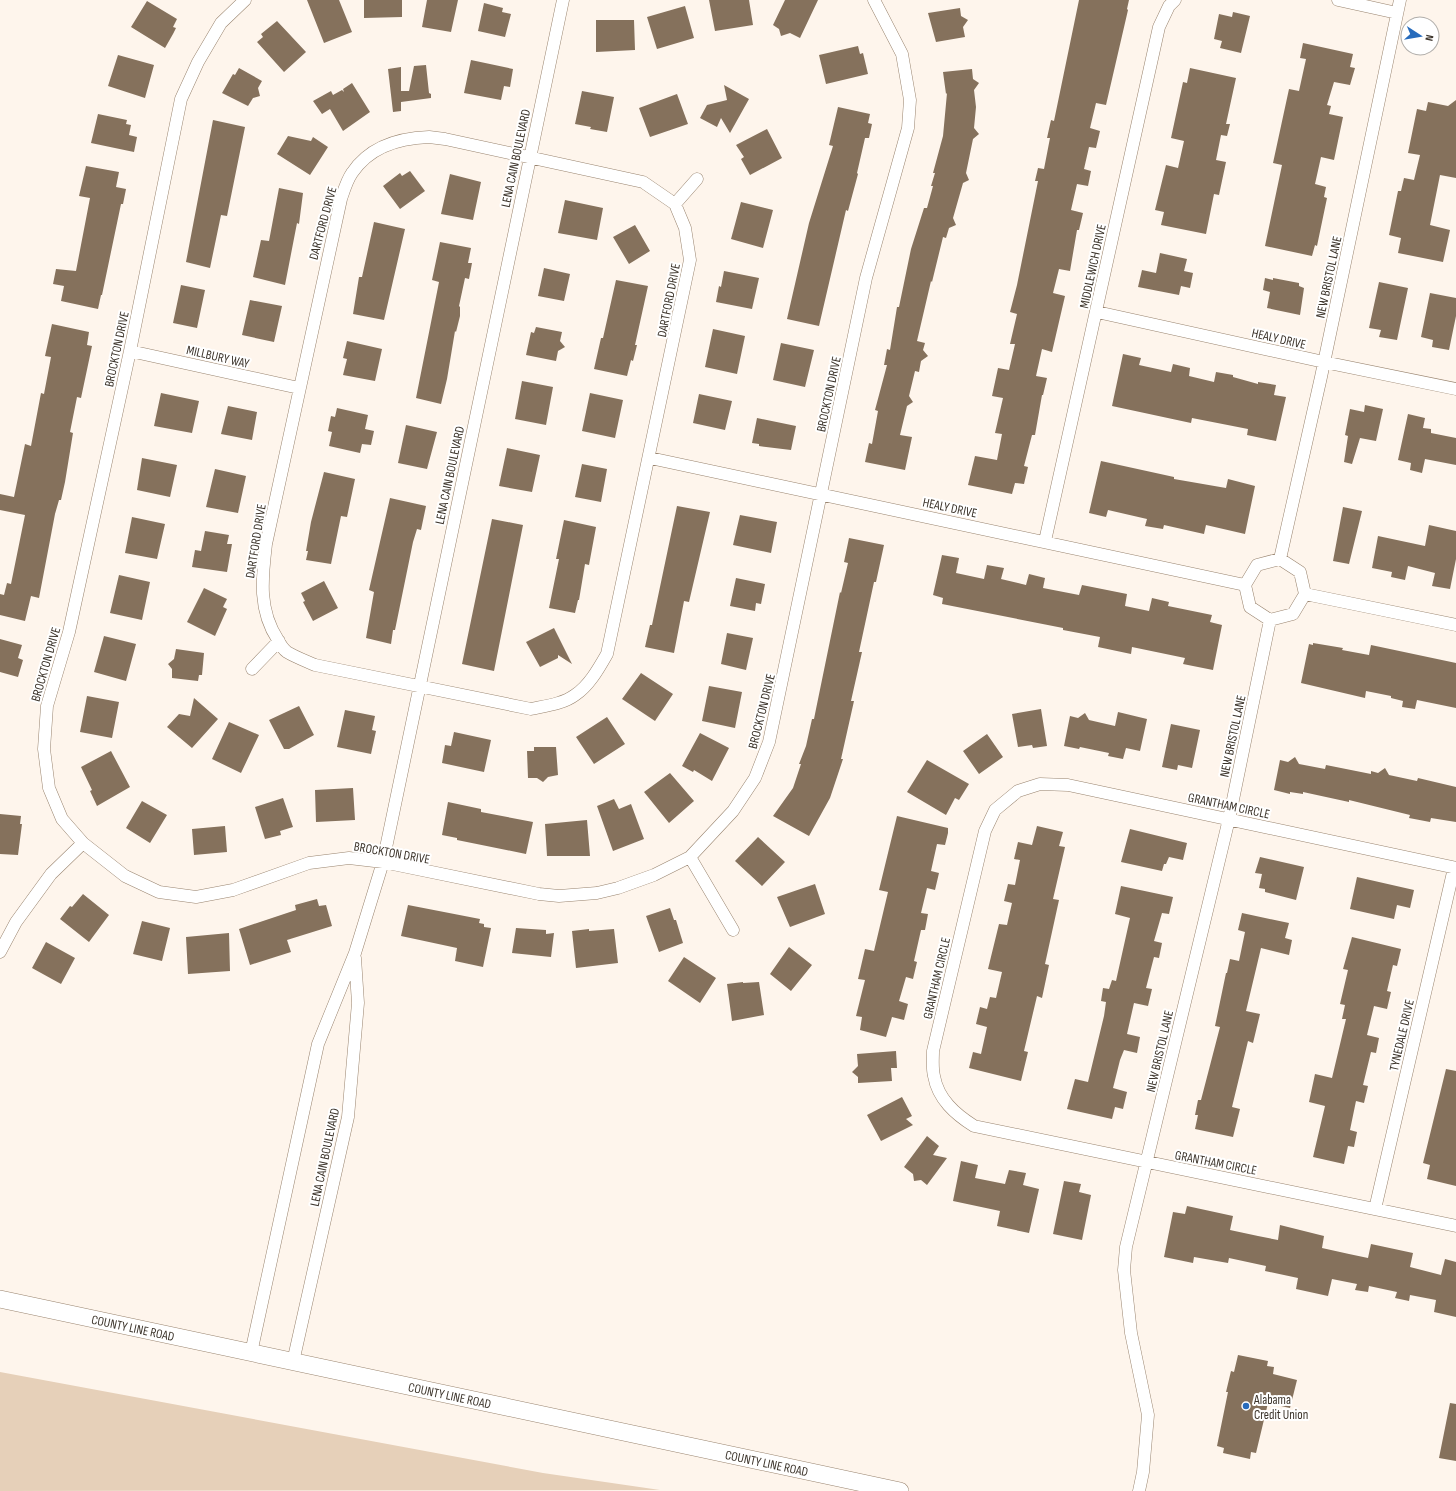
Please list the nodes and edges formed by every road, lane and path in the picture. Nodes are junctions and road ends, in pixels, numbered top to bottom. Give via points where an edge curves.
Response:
1 (245, 0) edge
2 (563, 0) edge
3 (874, 0) edge
4 (1175, 0) edge
5 (1338, 0) edge
6 (1400, 0) edge
7 (1397, 13) junction
8 (530, 157) junction
9 (697, 179) dead end
10 (675, 204) junction
11 (1097, 312) junction
12 (130, 351) junction
13 (1324, 362) junction
14 (299, 388) junction
15 (1456, 389) edge
16 (650, 458) junction
17 (821, 494) junction
18 (1045, 542) junction
19 (1280, 559) junction
20 (1245, 584) junction
21 (1305, 594) junction
22 (1270, 620) junction
23 (1456, 625) edge
24 (279, 641) junction
25 (252, 669) dead end
26 (419, 687) junction
27 (1229, 819) junction
28 (83, 843) junction
29 (690, 857) junction
30 (383, 862) junction
31 (1455, 868) edge
32 (733, 930) dead end
33 (0, 952) edge
34 (355, 953) junction
35 (1147, 1163) junction
36 (1375, 1209) junction
37 (1456, 1226) edge
38 (0, 1299) edge
39 (251, 1353) junction
40 (293, 1362) junction
41 (900, 1491) edge
42 (1139, 1491) edge

1 - 12 street, BROCKTON DRIVE via 221,24 198,62 181,99
2 - 8 street, LENA CAIN BOULEVARD
3 - 17 street, BROCKTON DRIVE via 902,54 910,100 908,128 866,278
4 - 11 street, MIDDLEWICH DRIVE via 1169,6 1159,27
5 - 7 street
6 - 7 street, NEW BRISTOL LANE
7 - 13 street, NEW BRISTOL LANE
8 - 10 street, DARTFORD DRIVE via 643,182
8 - 14 street, DARTFORD DRIVE via 429,137 406,138 388,143 366,157 352,173 340,199
8 - 26 street, LENA CAIN BOULEVARD
9 - 10 street
10 - 16 street, DARTFORD DRIVE via 685,228 690,260
11 - 13 street, HEALY DRIVE
11 - 18 street, MIDDLEWICH DRIVE
12 - 14 street, MILLBURY WAY
12 - 28 street, BROCKTON DRIVE via 69,632 47,706 44,749 49,788 62,819
13 - 15 street, HEALY DRIVE
13 - 19 street, NEW BRISTOL LANE
14 - 24 street, DARTFORD DRIVE via 263,569 262,591 265,610 269,626
16 - 17 street, HEALY DRIVE
16 - 26 street, DARTFORD DRIVE via 607,654 594,676 576,696 531,709
17 - 18 street, HEALY DRIVE
17 - 29 street, BROCKTON DRIVE via 769,742 755,778 733,811
18 - 20 street, HEALY DRIVE
19 - 20 street via 1257,564
19 - 21 street via 1300,572
20 - 22 street via 1250,607
21 - 22 street via 1293,614
21 - 23 street
22 - 27 street, NEW BRISTOL LANE
24 - 25 street
24 - 26 street, DARTFORD DRIVE via 285,651 315,665
26 - 30 street, LENA CAIN BOULEVARD
27 - 31 street, GRANTHAM CIRCLE
27 - 35 street, NEW BRISTOL LANE
27 - 35 street, GRANTHAM CIRCLE via 1068,785 1040,784 1018,791 995,810 983,839 933,1051 934,1076 943,1099 955,1114 974,1126
28 - 30 street, BROCKTON DRIVE via 125,876 159,892 196,896 233,890 309,863 329,859 349,858
28 - 33 street via 51,874 16,922
29 - 30 street, BROCKTON DRIVE via 654,875 618,888 597,893 559,896
29 - 32 street
30 - 34 street, LENA CAIN BOULEVARD
31 - 36 street, TYNEDALE DRIVE
34 - 39 street, LENA CAIN BOULEVARD via 318,1044
34 - 40 street, LENA CAIN BOULEVARD via 358,1003 348,1117
35 - 36 street, GRANTHAM CIRCLE
35 - 42 street, NEW BRISTOL LANE via 1126,1247 1124,1270 1131,1333 1148,1415
36 - 37 street, GRANTHAM CIRCLE
38 - 39 main road, COUNTY LINE ROAD
39 - 40 main road, COUNTY LINE ROAD
40 - 41 main road, COUNTY LINE ROAD

